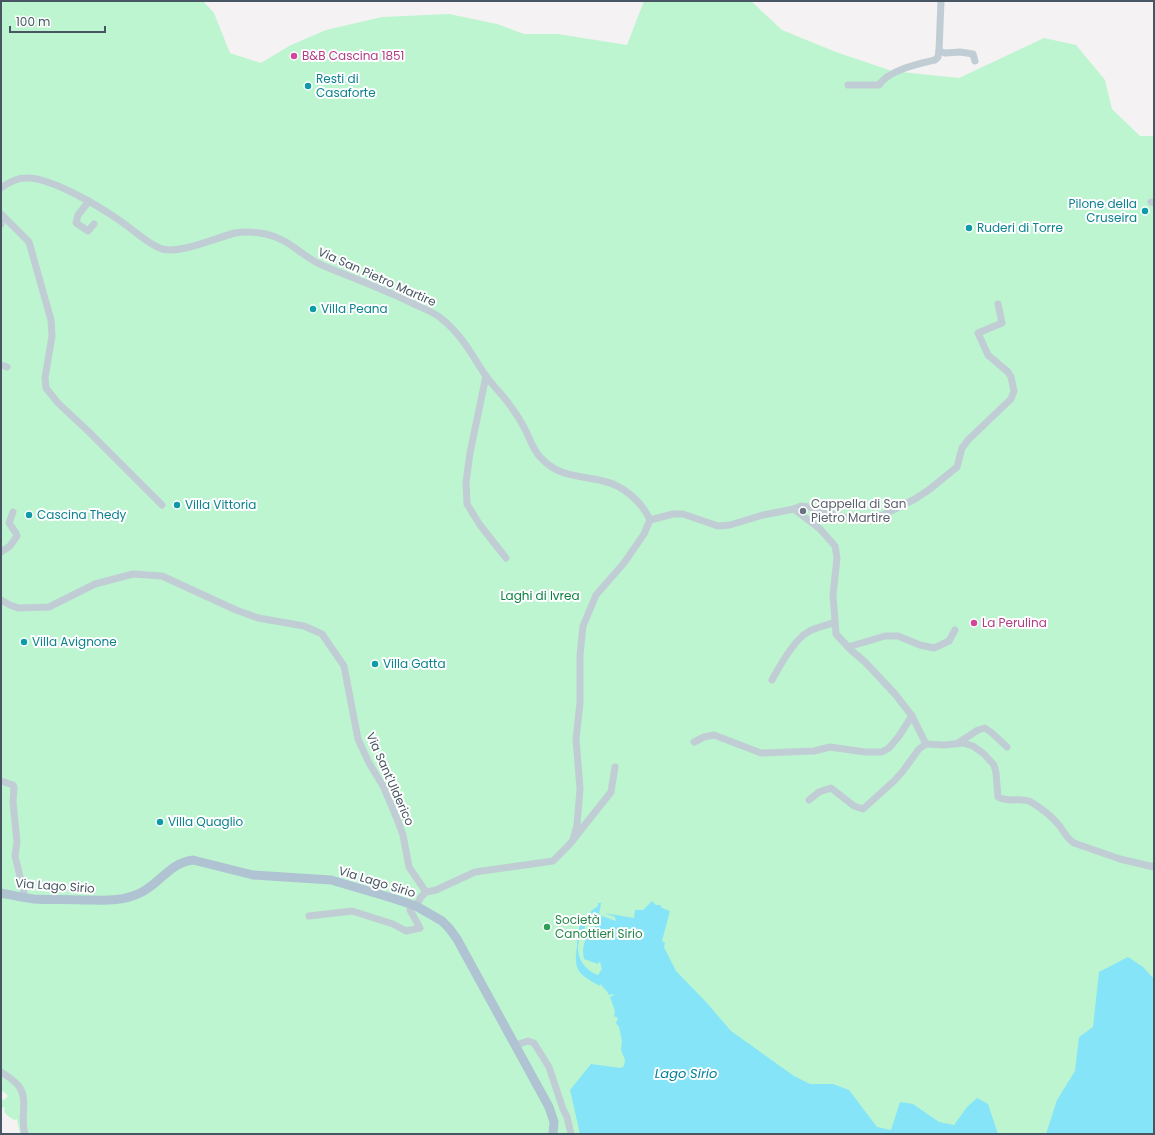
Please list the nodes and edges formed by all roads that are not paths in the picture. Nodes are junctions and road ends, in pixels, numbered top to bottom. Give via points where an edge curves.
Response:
1 (941, 1) edge
2 (940, 51) junction
3 (975, 61) dead end
4 (848, 85) dead end
5 (1, 188) edge
6 (89, 201) junction
7 (1, 214) edge
8 (94, 224) dead end
9 (998, 304) dead end
10 (486, 376) junction
11 (162, 505) dead end
12 (794, 509) junction
13 (13, 512) dead end
14 (650, 520) junction
15 (1, 552) edge
16 (506, 558) dead end
17 (1, 600) edge
18 (835, 622) junction
19 (955, 630) dead end
20 (848, 647) junction
21 (772, 680) dead end
22 (912, 716) junction
23 (694, 742) dead end
24 (958, 743) junction
25 (926, 744) junction
26 (1007, 747) dead end
27 (615, 767) dead end
28 (1, 781) edge
29 (809, 800) dead end
30 (573, 840) junction
31 (1154, 867) edge
32 (426, 892) junction
33 (1, 893) edge
34 (29, 899) junction
35 (416, 906) junction
36 (309, 916) dead end
37 (519, 1044) dead end
38 (1, 1072) edge
39 (26, 1134) edge
40 (553, 1134) edge
41 (571, 1134) edge

1 - 2 street
2 - 3 street via 973,54
2 - 4 street via 935,60 890,74 879,85
5 - 6 street, Via San Pietro Martire via 17,179 31,178 51,183
6 - 8 street via 78,215 76,223 88,231
6 - 10 street, Via San Pietro Martire via 164,249 184,249 236,233 254,232 279,238 290,243 316,263 378,287 442,319 458,334
7 - 11 street via 29,242 51,320 52,336 46,388 58,403
9 - 12 street via 1002,323 978,333 988,356 1008,372 1014,391 1011,399 962,448 957,467 920,496 883,515 851,520 806,506
10 - 14 street, Via San Pietro Martire via 514,410 541,458 571,476 605,481 622,489 642,505
10 - 16 street via 470,453 466,482 467,504
12 - 14 street via 718,526 683,514
12 - 18 street via 820,529 835,546
13 - 15 street via 9,523 17,536 10,546
14 - 30 street via 644,534 624,562 596,595 582,626 580,703 576,739 580,789
17 - 32 street, Via Sant'Ulderico via 18,608 49,607 95,584 133,574 162,576 258,618 304,626 322,634 344,666 358,739 397,819 403,835 408,867
18 - 20 street via 836,634
18 - 21 street via 806,633 788,653
19 - 20 street via 949,641 934,648 898,636 885,636
20 - 22 street via 884,682
22 - 23 street via 899,736 882,752 830,747 814,751 761,753 714,735
22 - 25 street
24 - 25 street
24 - 26 street via 985,728
24 - 31 street via 973,746 994,765 998,797 1032,803 1058,824 1074,843 1120,860
25 - 29 street via 912,757 894,781 863,809 854,806 831,788 819,792
27 - 30 street, Via Lago Sirio via 610,792
28 - 34 street via 14,787 17,842 15,856
30 - 32 street, Via Lago Sirio via 552,862 475,872
32 - 35 street
33 - 34 main road, Via Lago Sirio
34 - 35 main road, Via Lago Sirio via 104,900 131,897 153,885 178,864 193,860 253,875 331,880
35 - 36 street via 410,910 420,928 406,931 393,924 352,911
35 - 40 main road, Via Lago Sirio via 442,921 457,939 549,1107 554,1122
37 - 41 street via 528,1041 534,1043 549,1067
38 - 39 street via 20,1086 23,1093 23,1123

